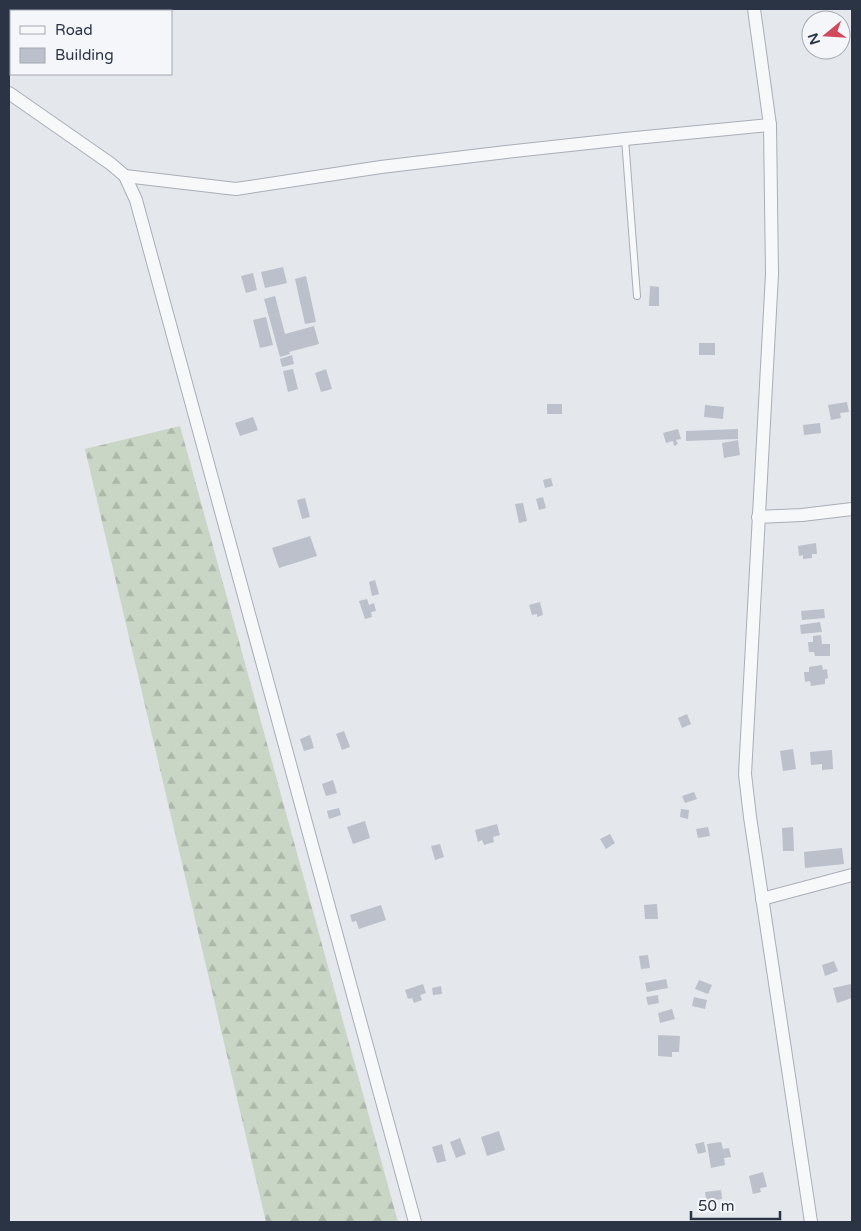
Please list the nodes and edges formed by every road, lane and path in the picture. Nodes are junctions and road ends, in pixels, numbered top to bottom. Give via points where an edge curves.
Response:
1 (754, 9) edge
2 (9, 93) edge
3 (770, 125) junction
4 (625, 138) junction
5 (125, 176) junction
6 (637, 296) dead end
7 (852, 509) edge
8 (758, 517) junction
9 (852, 875) edge
10 (762, 899) junction
11 (415, 1222) edge
12 (811, 1222) edge

1 - 3 street
2 - 5 street
3 - 4 street
3 - 8 street via 772,274
4 - 5 street via 381,167 236,189
4 - 6 lane
5 - 11 street via 136,200
7 - 8 street
8 - 10 street via 745,774
9 - 10 street
10 - 12 street

